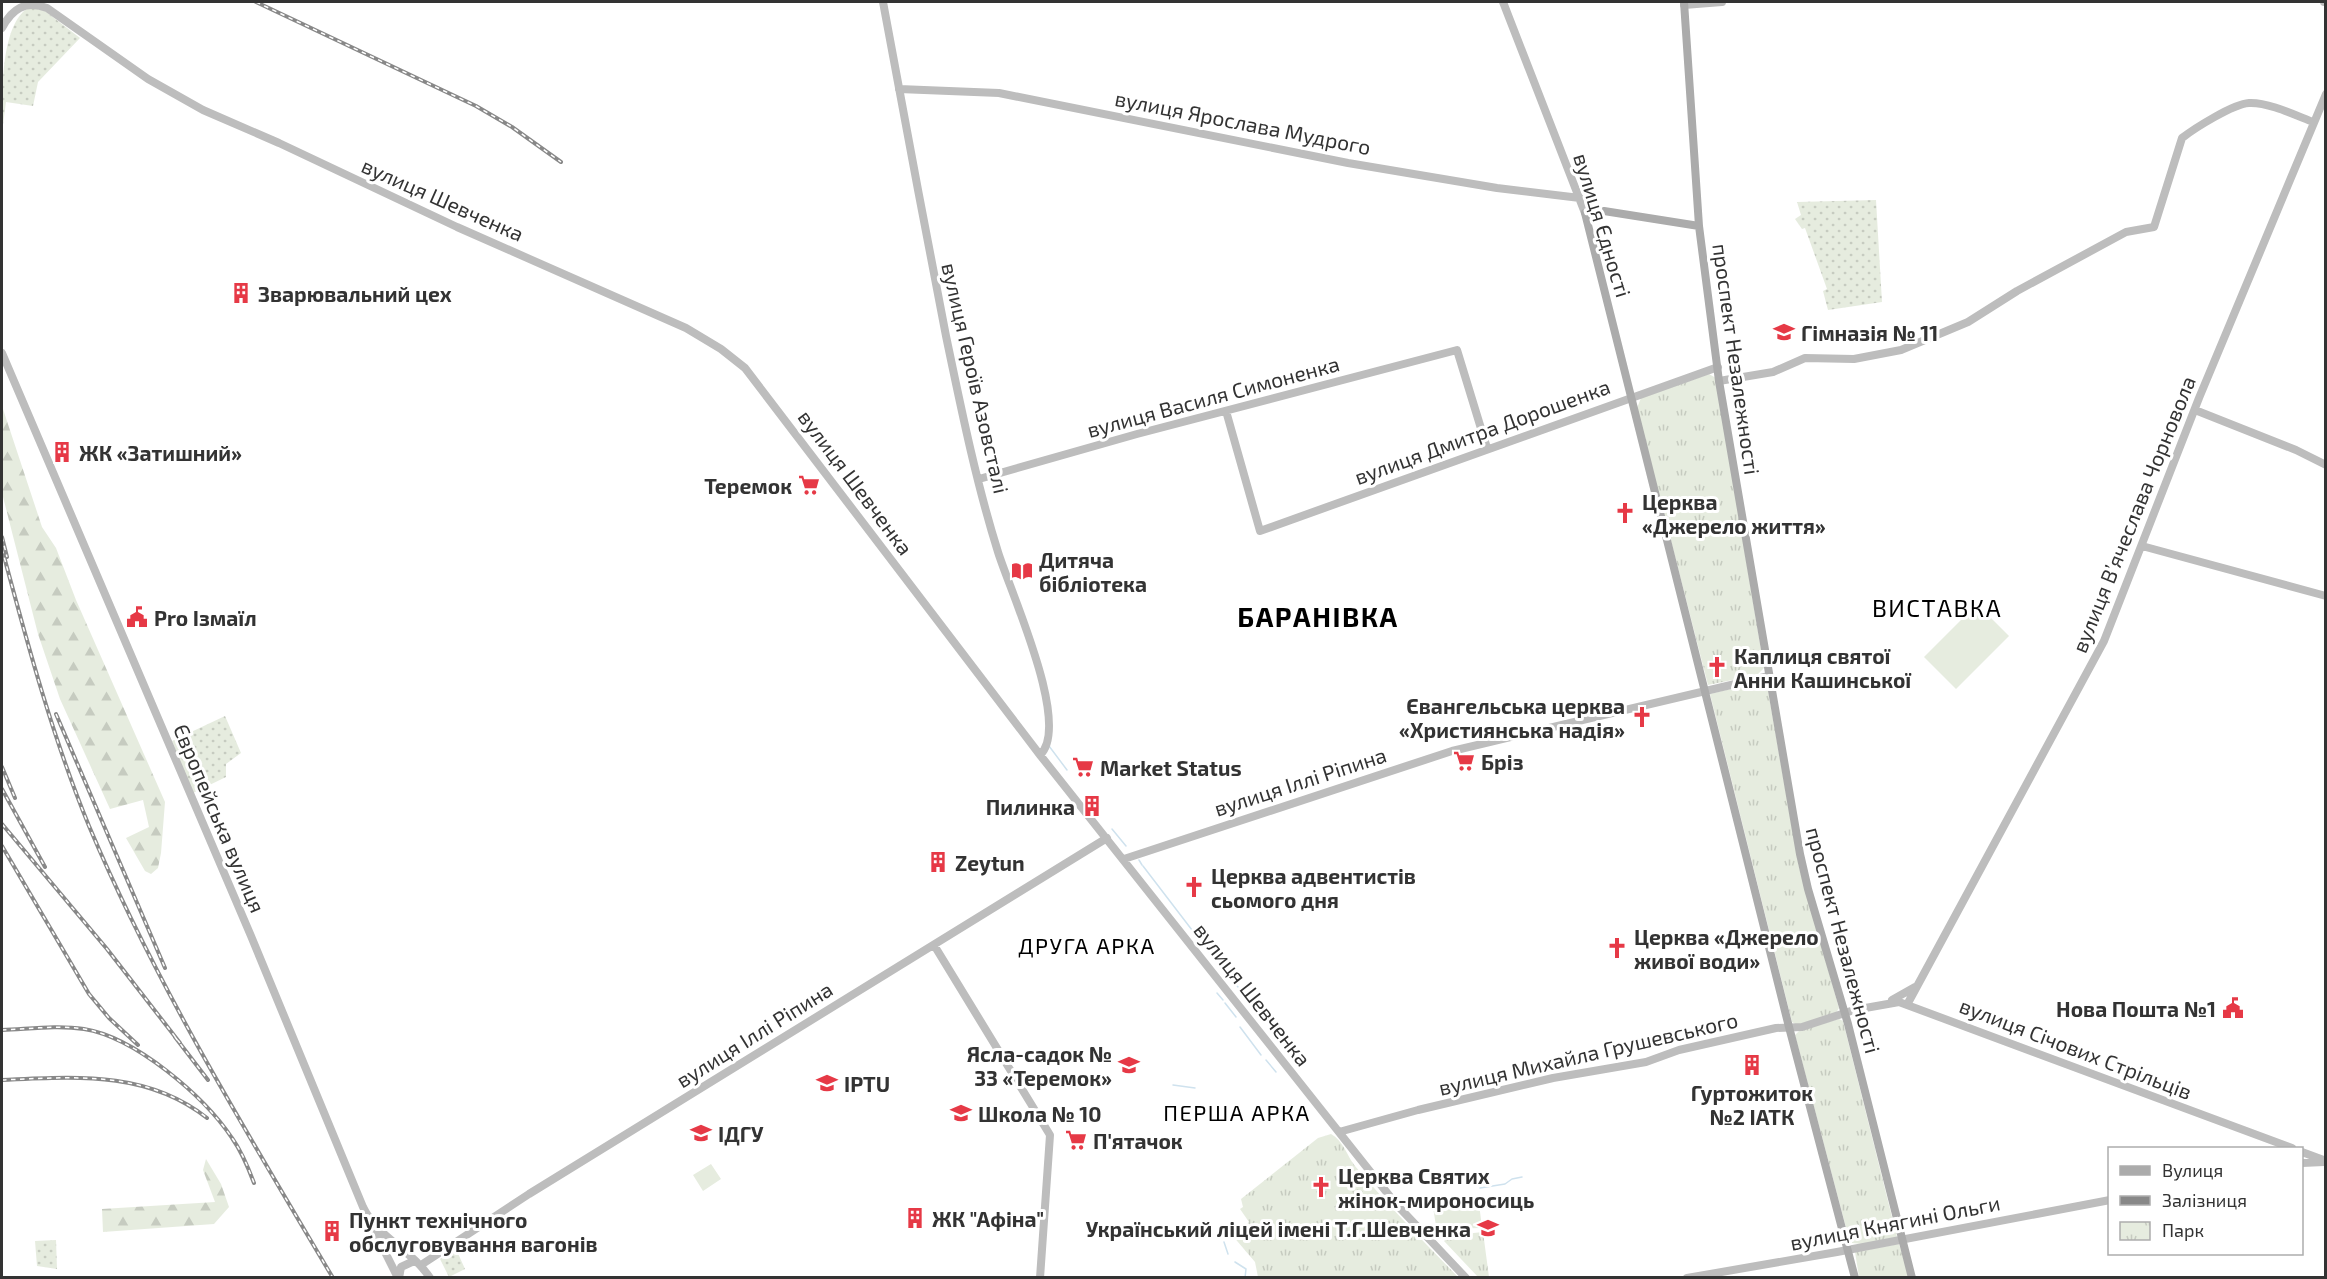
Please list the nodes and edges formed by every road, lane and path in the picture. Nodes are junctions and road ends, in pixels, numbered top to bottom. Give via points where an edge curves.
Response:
1 (883, 2) edge
2 (1503, 2) edge
3 (1722, 2) edge
4 (1684, 3) edge
5 (2, 28) edge
6 (899, 89) junction
7 (2325, 94) edge
8 (2313, 122) junction
9 (1580, 198) junction
10 (1585, 213) junction
11 (1699, 226) junction
12 (2, 353) edge
13 (1718, 367) junction
14 (1719, 381) junction
15 (1631, 396) junction
16 (2194, 410) junction
17 (1226, 411) junction
18 (1488, 448) junction
19 (2325, 465) edge
20 (979, 479) junction
21 (2142, 546) junction
22 (2325, 596) edge
23 (1769, 676) junction
24 (1705, 692) junction
25 (1040, 755) junction
26 (1091, 818) junction
27 (1107, 838) junction
28 (1085, 851) junction
29 (1147, 851) junction
30 (1124, 859) junction
31 (1140, 879) junction
32 (934, 945) junction
33 (1918, 983) junction
34 (1885, 1003) junction
35 (1908, 1003) junction
36 (1931, 1011) junction
37 (1845, 1013) junction
38 (1789, 1027) junction
39 (1339, 1132) junction
40 (2287, 1147) edge
41 (2303, 1153) edge
42 (2312, 1156) junction
43 (2303, 1161) edge
44 (2325, 1161) edge
45 (2303, 1162) edge
46 (2108, 1200) edge
47 (368, 1218) junction
48 (388, 1238) junction
49 (1902, 1239) junction
50 (380, 1244) junction
51 (1848, 1250) junction
52 (418, 1263) junction
53 (399, 1278) edge
54 (430, 1278) edge
55 (1040, 1278) edge
56 (1466, 1278) edge
57 (1687, 1278) edge
58 (1855, 1278) edge
59 (1912, 1278) edge

1 - 6 street, вулиця Героїв Азовсталі
2 - 9 street, вулиця Єдності
3 - 4 street
4 - 11 main road, проспект Незалежності
5 - 25 street, вулиця Шевченка via 23,6 47,8 178,98 676,324 721,349 761,386
6 - 9 street, вулиця Ярослава Мудрого via 999,93 1358,165
6 - 20 street, вулиця Героїв Азовсталі via 937,292
7 - 8 street, вулиця Вʼячеслава Чорновола
8 - 14 street via 2246,103 2192,129 2182,138 2154,227 2126,232 2022,287 1968,322 1907,348 1854,359 1805,358 1773,372
8 - 16 street, вулиця Вʼячеслава Чорновола
9 - 10 street, вулиця Єдності
10 - 11 main road via 1604,211
10 - 15 main road, вулиця Єдності
11 - 13 main road, проспект Незалежності
12 - 47 street, Європейська вулиця
13 - 14 main road, проспект Незалежності
13 - 15 street, вулиця Дмитра Дорошенка
14 - 23 main road, проспект Незалежності
15 - 18 street, вулиця Дмитра Дорошенка
15 - 24 main road
16 - 19 street
16 - 21 street, вулиця Вʼячеслава Чорновола
17 - 18 street, вулиця Василя Симоненка via 1457,350
17 - 18 street, вулиця Дмитра Дорошенка via 1260,531
17 - 20 street, вулиця Василя Симоненка
20 - 25 street, вулиця Героїв Азовсталі via 998,552 1048,701 1048,736
21 - 22 street
21 - 33 street, вулиця Вʼячеслава Чорновола via 2099,650
23 - 24 street, вулиця Іллі Ріпина
23 - 37 main road, проспект Незалежності via 1805,878
24 - 29 street, вулиця Іллі Ріпина via 1452,751
24 - 38 main road
25 - 26 street, вулиця Шевченка
26 - 27 street, вулиця Шевченка
26 - 28 street via 1096,835
27 - 28 street, вулиця Іллі Ріпина
27 - 30 street, вулиця Шевченка
28 - 32 street, вулиця Іллі Ріпина
29 - 30 street, вулиця Іллі Ріпина
29 - 31 street via 1136,862
30 - 31 street, вулиця Шевченка
31 - 39 street, вулиця Шевченка
32 - 52 street, вулиця Іллі Ріпина
32 - 55 street via 1048,1129 1050,1152
33 - 34 street via 1905,995
33 - 35 street, вулиця Вʼячеслава Чорновола
33 - 36 street via 1919,1000
34 - 35 street, вулиця Січових Стрільців
34 - 37 street, вулиця Січових Стрільців
35 - 36 street, вулиця Січових Стрільців
36 - 40 street, вулиця Січових Стрільців
37 - 38 street, вулиця Михайла Грушевського via 1802,1027
37 - 49 main road, проспект Незалежності
38 - 39 street, вулиця Михайла Грушевського via 1679,1050 1646,1062 1553,1078
38 - 51 main road
39 - 56 street, вулиця Шевченка via 1396,1204
41 - 42 street
42 - 43 street
42 - 44 street
44 - 45 street
46 - 49 street, вулиця Княгині Ольги
47 - 48 street, Європейська вулиця
47 - 50 street
48 - 50 street
48 - 52 street, Європейська вулиця
49 - 51 street, вулиця Княгині Ольги
49 - 59 main road, проспект Незалежності
50 - 53 street
51 - 57 street, вулиця Княгині Ольги
51 - 58 main road
52 - 53 street, вулиця Іллі Ріпина via 404,1264
52 - 54 street, Європейська вулиця

